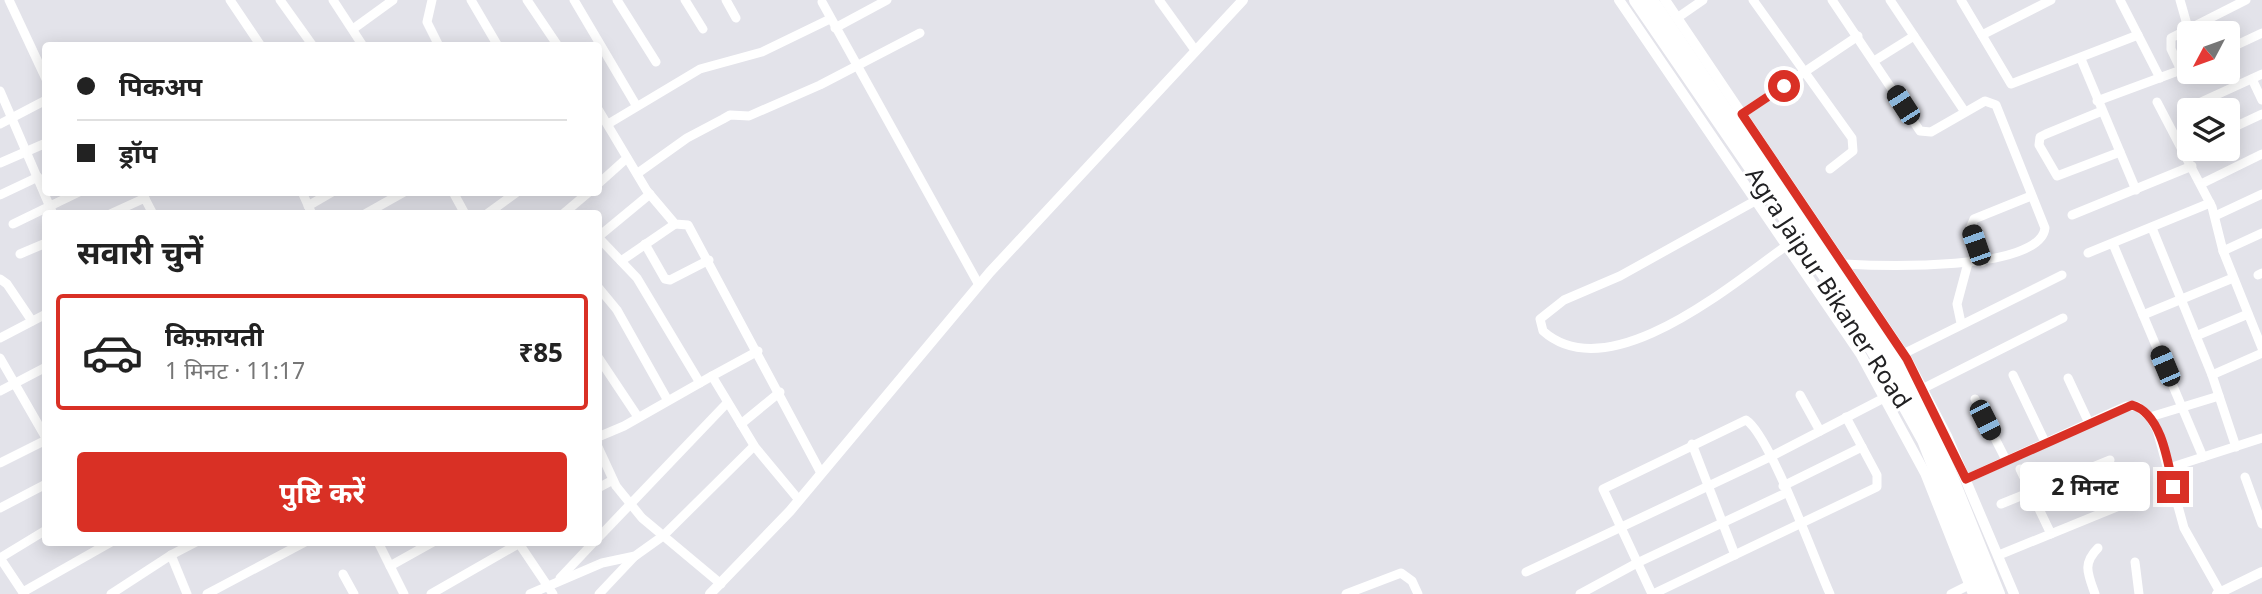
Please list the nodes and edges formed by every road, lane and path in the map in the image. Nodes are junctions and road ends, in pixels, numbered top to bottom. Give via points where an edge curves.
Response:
1 (9, 0) edge
2 (230, 0) edge
3 (280, 0) edge
4 (333, 0) edge
5 (393, 0) edge
6 (432, 0) edge
7 (471, 0) edge
8 (527, 0) edge
9 (574, 0) edge
10 (617, 0) edge
11 (685, 0) edge
12 (726, 0) edge
13 (887, 0) edge
14 (1159, 0) edge
15 (1243, 0) edge
16 (1619, 0) edge
17 (1636, 0) edge
18 (1651, 0) edge
19 (1665, 0) edge
20 (1703, 0) edge
21 (1753, 0) edge
22 (1832, 0) edge
23 (1891, 0) edge
24 (1961, 0) edge
25 (2051, 0) edge
26 (2120, 0) edge
27 (2180, 0) edge
28 (2218, 0) edge
29 (2246, 0) edge
30 (822, 2) dead end
31 (2222, 12) junction
32 (736, 18) dead end
33 (1677, 18) junction
34 (830, 19) junction
35 (2186, 21) edge
36 (2203, 21) edge
37 (835, 28) junction
38 (353, 29) junction
39 (703, 29) dead end
40 (920, 33) dead end
41 (2177, 33) edge
42 (2262, 33) edge
43 (1982, 34) junction
44 (2138, 35) junction
45 (1858, 36) junction
46 (1914, 36) junction
47 (258, 42) edge
48 (310, 42) edge
49 (361, 42) edge
50 (437, 42) edge
51 (496, 42) edge
52 (555, 42) edge
53 (599, 42) edge
54 (2240, 43) edge
55 (602, 47) edge
56 (1195, 50) junction
57 (2177, 55) edge
58 (2081, 59) junction
59 (1874, 61) junction
60 (656, 62) dead end
61 (857, 68) junction
62 (42, 70) edge
63 (1805, 72) junction
64 (2177, 72) edge
65 (2262, 74) edge
66 (2161, 78) junction
67 (2252, 79) junction
68 (0, 91) edge
69 (2210, 98) edge
70 (2262, 100) edge
71 (2097, 101) junction
72 (42, 102) edge
73 (2157, 102) dead end
74 (636, 105) junction
75 (2102, 111) junction
76 (1965, 112) junction
77 (1742, 114) junction
78 (2262, 114) edge
79 (12, 118) junction
80 (604, 123) edge
81 (0, 124) edge
82 (2240, 124) edge
83 (2177, 134) edge
84 (42, 145) edge
85 (28, 152) junction
86 (2120, 152) junction
87 (2262, 154) edge
88 (628, 158) junction
89 (2190, 161) edge
90 (0, 163) edge
91 (2192, 166) junction
92 (1830, 169) dead end
93 (638, 173) junction
94 (38, 177) junction
95 (602, 181) edge
96 (2201, 184) junction
97 (42, 186) edge
98 (2136, 190) junction
99 (650, 194) junction
100 (2262, 194) edge
101 (0, 195) edge
102 (73, 196) edge
103 (141, 196) edge
104 (327, 196) edge
105 (397, 196) edge
106 (511, 196) edge
107 (584, 196) edge
108 (2031, 196) junction
109 (1755, 201) junction
110 (2210, 203) junction
111 (52, 209) edge
112 (117, 210) edge
113 (310, 210) edge
114 (372, 210) edge
115 (492, 210) edge
116 (568, 210) edge
117 (42, 213) edge
118 (2072, 215) dead end
119 (2215, 216) junction
120 (13, 224) dead end
121 (675, 224) junction
122 (2152, 228) junction
123 (2262, 233) edge
124 (602, 234) edge
125 (602, 241) edge
126 (645, 244) junction
127 (2113, 244) junction
128 (42, 245) edge
129 (1786, 246) junction
130 (2223, 251) junction
131 (2088, 253) dead end
132 (20, 254) dead end
133 (709, 260) junction
134 (621, 261) junction
135 (1982, 262) junction
136 (1968, 263) junction
137 (1844, 264) junction
138 (2062, 275) dead end
139 (2233, 278) junction
140 (0, 279) edge
141 (979, 285) junction
142 (602, 292) edge
143 (2181, 299) junction
144 (2248, 314) junction
145 (2143, 315) junction
146 (42, 316) edge
147 (2063, 318) dead end
148 (32, 321) junction
149 (1961, 323) junction
150 (2196, 336) junction
151 (0, 338) edge
152 (2262, 348) edge
153 (758, 351) junction
154 (2262, 353) edge
155 (1903, 354) junction
156 (0, 358) edge
157 (602, 363) edge
158 (42, 369) edge
159 (2014, 374) dead end
160 (2212, 375) junction
161 (712, 376) junction
162 (2068, 378) dead end
163 (14, 383) junction
164 (700, 383) junction
165 (1923, 389) junction
166 (0, 391) edge
167 (780, 392) junction
168 (1800, 396) dead end
169 (2220, 396) junction
170 (1886, 397) junction
171 (667, 399) junction
172 (1975, 399) dead end
173 (727, 403) junction
174 (2182, 406) junction
175 (638, 417) junction
176 (1846, 417) junction
177 (2150, 417) junction
178 (2093, 420) junction
179 (741, 424) junction
180 (1820, 431) junction
181 (42, 432) edge
182 (602, 435) edge
183 (2262, 438) edge
184 (42, 441) edge
185 (2045, 442) junction
186 (1692, 444) junction
187 (754, 446) junction
188 (1862, 447) junction
189 (2236, 447) junction
190 (602, 456) edge
191 (1770, 457) junction
192 (2203, 457) junction
193 (1, 459) edge
194 (2006, 460) junction
195 (2110, 460) dead end
196 (2169, 468) junction
197 (2020, 469) dead end
198 (821, 473) junction
199 (2245, 477) dead end
200 (1966, 479) junction
201 (613, 480) junction
202 (1707, 485) junction
203 (42, 486) edge
204 (602, 486) edge
205 (1785, 489) junction
206 (2032, 493) junction
207 (799, 500) junction
208 (2129, 502) dead end
209 (2001, 504) dead end
210 (631, 505) junction
211 (0, 508) edge
212 (1721, 522) junction
213 (2262, 524) edge
214 (1800, 525) junction
215 (1620, 526) junction
216 (42, 532) edge
217 (602, 534) edge
218 (2050, 534) junction
219 (663, 536) junction
220 (104, 546) edge
221 (186, 546) edge
222 (298, 546) edge
223 (380, 546) edge
224 (426, 546) edge
225 (513, 546) edge
226 (520, 546) edge
227 (590, 546) edge
228 (2098, 548) dead end
229 (171, 555) junction
230 (1735, 555) junction
231 (1999, 555) junction
232 (635, 556) junction
233 (0, 558) edge
234 (2135, 562) dead end
235 (1637, 563) junction
236 (390, 566) junction
237 (1526, 572) dead end
238 (2262, 572) edge
239 (343, 574) dead end
240 (721, 584) junction
241 (552, 587) edge
242 (1971, 590) edge
243 (23, 593) edge
244 (2218, 593) edge
245 (111, 594) edge
246 (187, 594) edge
247 (208, 594) edge
248 (354, 594) edge
249 (404, 594) edge
250 (431, 594) edge
251 (530, 594) edge
252 (599, 594) edge
253 (710, 594) edge
254 (1346, 594) edge
255 (1418, 594) edge
256 (1580, 594) edge
257 (1653, 594) edge
258 (1830, 594) edge
259 (1951, 594) edge
260 (1984, 594) edge
261 (1998, 594) edge
262 (2014, 594) edge
263 (2095, 594) edge
264 (2139, 594) edge

1 - 62 street
2 - 47 street
3 - 48 street
4 - 38 street
5 - 38 street
6 - 50 street via 427,22
7 - 51 street
8 - 52 street
9 - 53 street
10 - 60 street
11 - 39 street
12 - 32 street
13 - 37 street
14 - 56 street
15 - 56 street
16 - 109 street
17 - 260 highway, Agra Jaipur Bikaner Road via 1884,368 1924,440
18 - 261 highway, Agra Jaipur Bikaner Road via 1895,362 1935,437
19 - 33 street
20 - 33 street
21 - 63 street
22 - 45 street
23 - 46 street
24 - 43 street
25 - 43 street
26 - 44 street
27 - 35 street
28 - 31 street
29 - 31 street
30 - 34 street
31 - 36 street
33 - 77 street
34 - 37 street
34 - 74 street via 762,52 700,69
37 - 61 street
38 - 49 street
40 - 61 street
41 - 57 street via 2170,43
42 - 54 street
43 - 58 street via 2011,84
44 - 58 street
44 - 66 street
45 - 59 street
45 - 63 street
46 - 59 street
46 - 76 street
55 - 74 street
56 - 141 street
58 - 71 street
59 - 76 street via 1920,131 1931,132
61 - 93 street via 749,116 723,119
61 - 141 street
63 - 77 street
63 - 92 street via 1854,145 1849,155
64 - 66 street
65 - 67 street
66 - 71 street
67 - 69 street
67 - 70 street
68 - 79 street
71 - 75 street
72 - 79 street
73 - 83 street
74 - 80 street
75 - 86 street
75 - 86 street via 2040,137 2039,145 2057,176
76 - 108 street via 1985,101 1996,105
77 - 137 street
78 - 82 street
79 - 81 street
79 - 85 street
80 - 88 street
84 - 85 street
85 - 90 street
85 - 94 street
86 - 98 street
87 - 96 street
88 - 93 street
88 - 95 street
89 - 91 street
91 - 96 street
91 - 98 street
93 - 99 street
94 - 97 street
94 - 101 street
96 - 110 street
98 - 118 street
99 - 121 street
99 - 124 street
100 - 119 street
102 - 111 street
103 - 112 street
104 - 113 street
105 - 114 street
106 - 115 street
107 - 116 street
108 - 135 street via 1974,219 1970,229
108 - 135 street via 2044,235
109 - 129 street
109 - 129 street via 1620,276 1552,307 1540,319 1543,331 1578,348 1626,343 1678,321
110 - 119 street
110 - 122 street
117 - 120 street
119 - 130 street
121 - 126 street
121 - 133 street via 688,225
122 - 127 street
122 - 143 street
123 - 130 street
125 - 134 street
126 - 133 street via 665,279
126 - 134 street
127 - 131 street
127 - 145 street
128 - 132 street
129 - 170 street
130 - 139 street
133 - 153 street
134 - 164 street via 647,293
135 - 136 street
136 - 137 street
136 - 149 street via 1956,304
137 - 155 street
138 - 149 street
139 - 143 street
139 - 144 street
140 - 148 street
141 - 198 street
142 - 171 street
143 - 145 street
143 - 150 street
144 - 150 street
144 - 152 street
145 - 174 street
146 - 148 street
147 - 165 street
148 - 151 street
149 - 155 street
150 - 160 street
153 - 161 street
153 - 167 street
154 - 160 street
155 - 165 street
156 - 163 street
157 - 175 street
158 - 163 street
159 - 185 street
160 - 169 street
161 - 164 street
161 - 173 street
162 - 178 street
163 - 166 street
163 - 181 street
164 - 171 street
165 - 200 street
167 - 179 street
167 - 198 street
168 - 180 street
169 - 174 street
169 - 189 street
170 - 176 street
170 - 242 street via 1925,473
171 - 175 street
172 - 194 street
173 - 179 street
173 - 210 street
174 - 177 street
174 - 192 street
175 - 182 street
176 - 180 street
176 - 188 street
177 - 178 street via 2137,406 2126,406
177 - 196 street
178 - 185 street
179 - 187 street
180 - 191 street
183 - 189 street
184 - 193 street
185 - 194 street
186 - 191 street via 1746,420
186 - 202 street
186 - 215 street via 1604,487
187 - 207 street
187 - 219 street
188 - 205 street
188 - 214 street via 1877,475 1877,487
189 - 192 street
190 - 201 street
191 - 202 street
191 - 205 street
192 - 196 street
194 - 200 street
195 - 206 street
196 - 244 street via 2184,528
197 - 206 street
198 - 207 street
199 - 213 street
200 - 231 street
201 - 204 street
201 - 210 street
202 - 212 street
202 - 215 street
203 - 211 street
205 - 212 street
205 - 214 street
206 - 209 street
206 - 218 street
207 - 240 street
208 - 218 street
210 - 217 street
210 - 219 street
212 - 230 street
212 - 235 street
214 - 230 street
214 - 258 street
215 - 235 street
215 - 237 street
216 - 233 street
218 - 231 street
219 - 232 street
219 - 240 street
220 - 243 street
221 - 229 street
222 - 247 street
223 - 236 street
224 - 236 street
225 - 250 street
226 - 241 street
227 - 241 street
228 - 263 street via 2086,566
229 - 245 street
229 - 246 street
230 - 257 street
231 - 262 street
232 - 241 street via 602,563
232 - 252 street
233 - 243 street
234 - 264 street
235 - 256 street
235 - 257 street
236 - 249 street
238 - 244 street
239 - 248 street
240 - 253 street
241 - 251 street
242 - 259 street
254 - 255 street via 1401,573 1412,580

